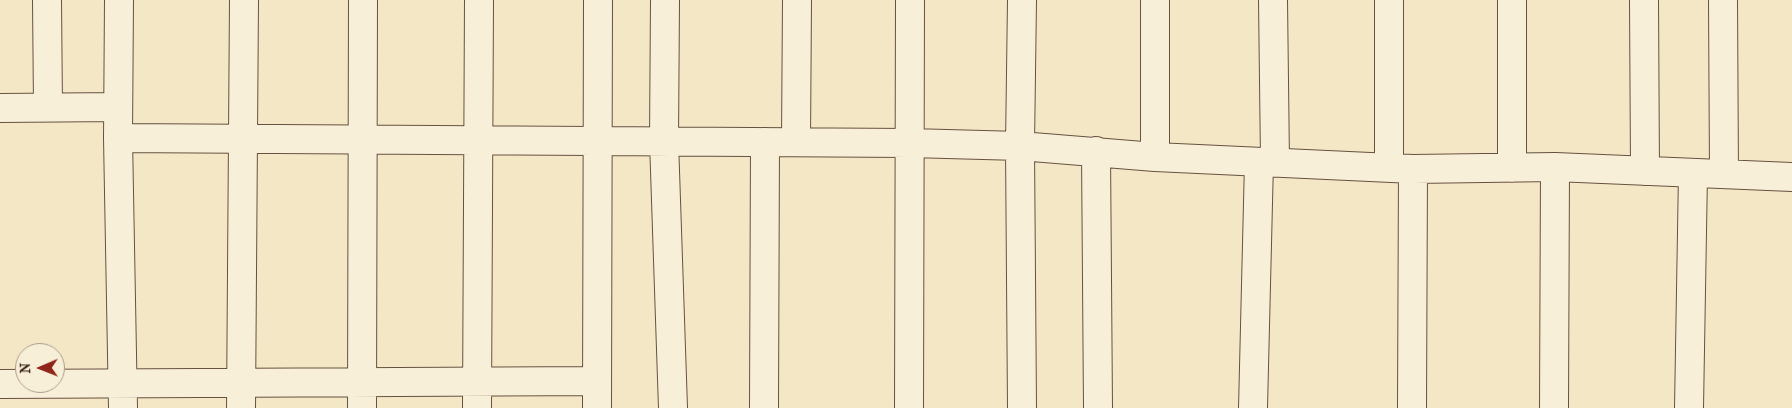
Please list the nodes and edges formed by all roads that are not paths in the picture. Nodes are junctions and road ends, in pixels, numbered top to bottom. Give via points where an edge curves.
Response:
1 (47, 0) edge
2 (119, 0) edge
3 (244, 0) edge
4 (363, 0) edge
5 (479, 0) edge
6 (598, 0) edge
7 (665, 0) edge
8 (797, 0) edge
9 (910, 0) edge
10 (1022, 0) edge
11 (1155, 0) edge
12 (1273, 0) edge
13 (1389, 0) edge
14 (1512, 0) edge
15 (1644, 0) edge
16 (1723, 0) edge
17 (48, 107) junction
18 (118, 107) junction
19 (0, 108) edge
20 (118, 138) junction
21 (243, 139) junction
22 (363, 140) junction
23 (480, 140) junction
24 (599, 141) junction
25 (664, 141) junction
26 (765, 142) junction
27 (796, 142) junction
28 (910, 143) junction
29 (1020, 146) junction
30 (1096, 151) junction
31 (1155, 157) junction
32 (1267, 162) junction
33 (1555, 167) junction
34 (1512, 168) junction
35 (1401, 169) junction
36 (1645, 171) junction
37 (1692, 173) junction
38 (1724, 174) junction
39 (1792, 177) edge
40 (597, 381) junction
41 (0, 384) edge
42 (478, 395) edge
43 (122, 396) edge
44 (242, 396) edge
45 (362, 396) edge
46 (597, 408) edge
47 (672, 408) edge
48 (764, 408) edge
49 (909, 408) edge
50 (1022, 408) edge
51 (1098, 408) edge
52 (1253, 408) edge
53 (1412, 408) edge
54 (1554, 408) edge
55 (1690, 408) edge

1 - 17 street
2 - 18 street
3 - 21 street
4 - 22 street
5 - 23 street
6 - 24 street
7 - 25 street
8 - 27 street
9 - 28 street
10 - 29 street
11 - 31 street
12 - 32 street
13 - 35 street
14 - 34 street
15 - 36 street
16 - 38 street
17 - 18 street
17 - 19 street
18 - 20 street
20 - 21 street
20 - 43 street
21 - 22 street
21 - 44 street
22 - 23 street
22 - 45 street
23 - 24 street
23 - 42 street
24 - 25 street
24 - 40 street
25 - 26 street
25 - 47 street
26 - 27 street
26 - 48 street
27 - 28 street
28 - 29 street
28 - 49 street
29 - 30 street
29 - 50 street
30 - 31 street
30 - 51 street
31 - 32 street
32 - 35 street
32 - 52 street
33 - 34 street
33 - 36 street
33 - 54 street
34 - 35 street
35 - 53 street
36 - 37 street
37 - 38 street
37 - 55 street
38 - 39 street
40 - 42 street
40 - 46 street
41 - 43 street
42 - 45 street
43 - 44 street
44 - 45 street

